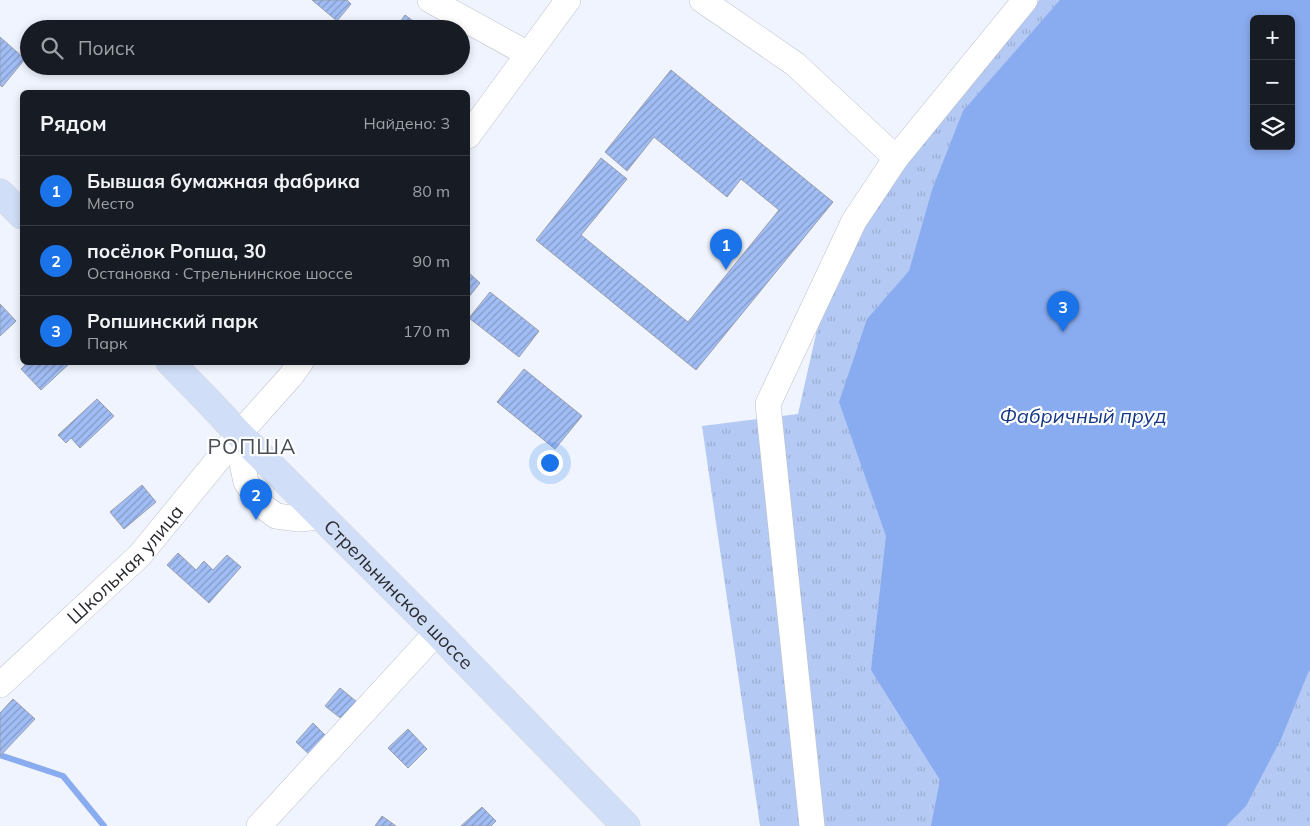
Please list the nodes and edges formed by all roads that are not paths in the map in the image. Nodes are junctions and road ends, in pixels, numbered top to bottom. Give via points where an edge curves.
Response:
1 (430, 0) edge
2 (568, 0) edge
3 (702, 0) edge
4 (1024, 0) edge
5 (466, 20) edge
6 (470, 22) edge
7 (528, 54) junction
8 (470, 133) edge
9 (896, 158) junction
10 (0, 193) edge
11 (20, 214) edge
12 (173, 365) edge
13 (299, 365) edge
14 (239, 434) junction
15 (437, 632) junction
16 (0, 685) edge
17 (259, 826) edge
18 (626, 826) edge
19 (812, 826) edge

1 - 5 street
2 - 7 street
3 - 9 street via 795,64
4 - 9 street
6 - 7 street
7 - 8 street
9 - 19 street via 854,221 768,404
10 - 11 main road
12 - 14 main road, Стрельнинское шоссе
13 - 14 street, Школьная улица
14 - 15 main road, Стрельнинское шоссе
14 - 16 street, Школьная улица via 140,555
15 - 17 street
15 - 18 main road, Стрельнинское шоссе

